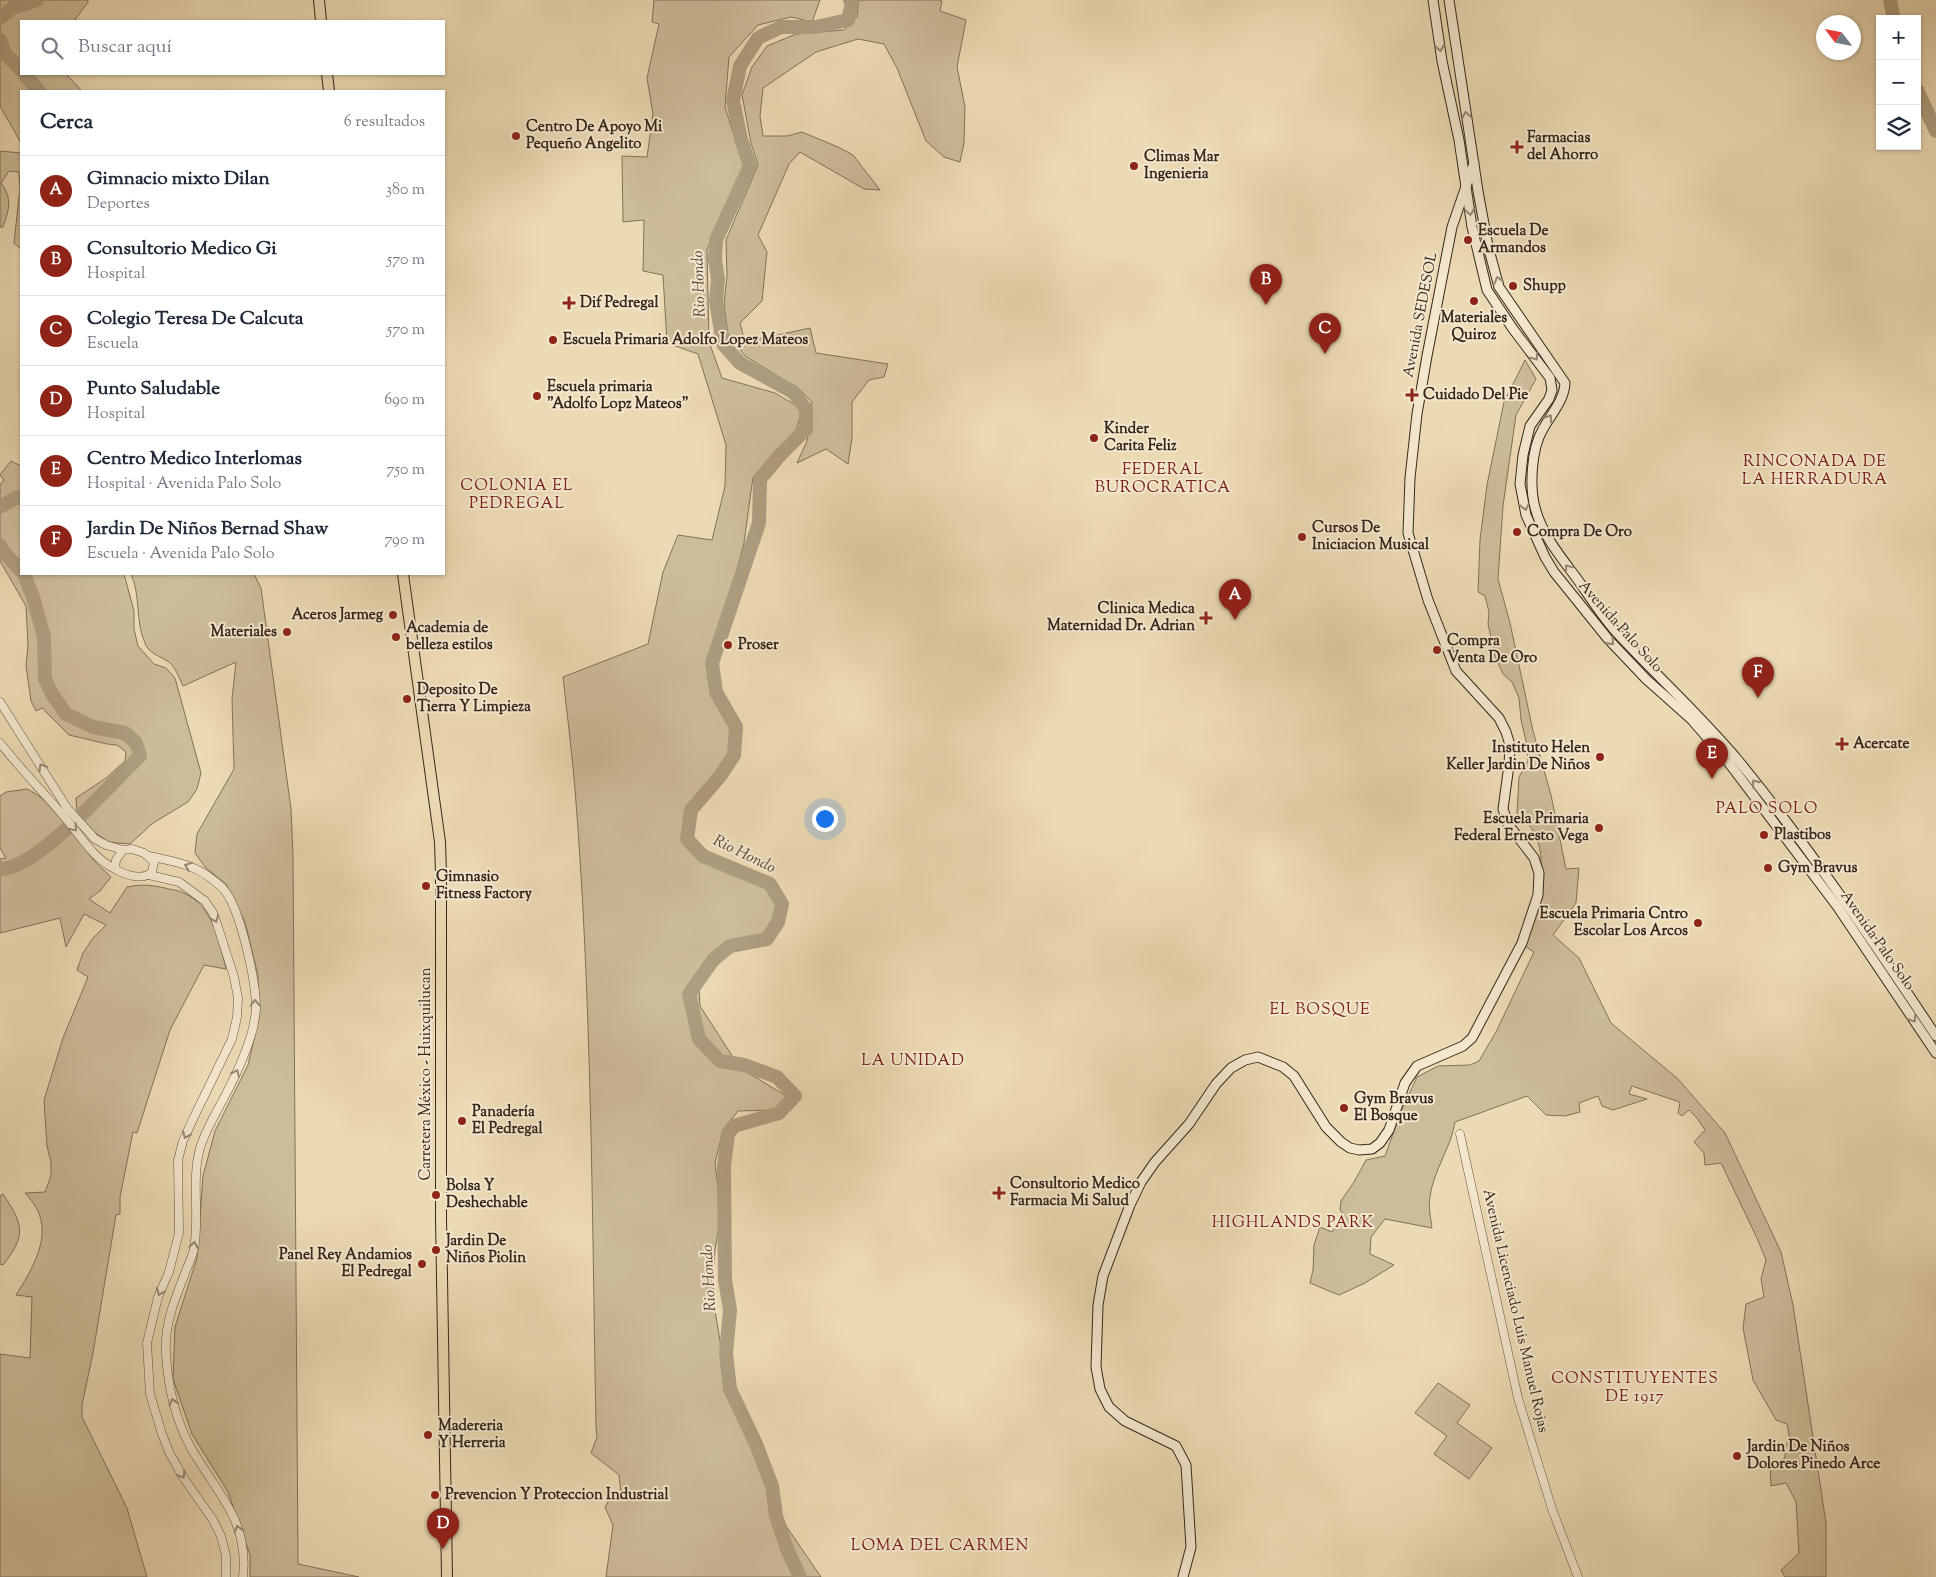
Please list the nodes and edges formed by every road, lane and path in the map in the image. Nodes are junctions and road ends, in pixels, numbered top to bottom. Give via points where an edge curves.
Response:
1 (318, 0) edge
2 (1433, 0) edge
3 (1449, 0) edge
4 (321, 20) edge
5 (327, 75) edge
6 (330, 90) edge
7 (1474, 163) junction
8 (1466, 184) junction
9 (403, 575) edge
10 (0, 702) edge
11 (0, 743) edge
12 (64, 810) junction
13 (122, 850) junction
14 (149, 856) junction
15 (115, 869) junction
16 (149, 875) junction
17 (1936, 1036) edge
18 (1936, 1053) edge
19 (1460, 1134) dead end
20 (226, 1577) edge
21 (243, 1577) edge
22 (447, 1577) edge
23 (1184, 1577) edge
24 (1578, 1577) edge

1 - 4 main road
2 -> 8 main road, Avenida Palo Solo
7 -> 3 main road, Avenida Palo Solo
5 - 6 main road
7 - 8 main road, Avenida SEDESOL
17 -> 7 main road, Avenida Palo Solo via 1845,902 1736,758 1616,632 1549,539 1536,511 1531,484 1541,431 1564,392 1564,383 1499,287 1488,246
8 -> 18 main road, Avenida Palo Solo via 1487,290 1550,378 1552,390 1549,399 1530,426 1520,484 1526,515 1545,557 1608,639 1692,720 1729,762 1837,906
8 - 23 main road, Avenida SEDESOL via 1452,227 1420,394 1410,478 1408,533 1428,600 1456,671 1499,718 1506,732 1510,745 1503,809 1508,824 1534,858 1539,873 1538,895 1522,943 1472,1038 1463,1046 1418,1066 1410,1074 1389,1130 1380,1143 1372,1149 1350,1148 1326,1127 1294,1076 1283,1067 1258,1057 1245,1060 1231,1068 1216,1084 1189,1124 1148,1171 1130,1205 1103,1276 1098,1305 1096,1368 1100,1389 1108,1406 1125,1421 1176,1446 1186,1465 1191,1547
9 - 22 main road, Carretera México - Huixquilucan via 442,873 441,1218
12 -> 10 street
11 - 12 street via 25,774
12 - 13 street via 95,840
12 -> 15 street via 95,855
13 - 14 street
13 - 15 street
14 - 16 street via 154,865
21 -> 14 street via 245,1559 234,1515 180,1425 172,1400 165,1351 171,1309 193,1252 196,1234 196,1164 208,1126 236,1073 252,1029 256,1010 254,986 239,924 225,890 199,870
15 - 16 street via 136,876
16 -> 20 street via 179,882 205,901 218,926 238,998 232,1039 194,1117 178,1160 180,1233 158,1297 147,1343 150,1394 162,1434 174,1460 221,1536 226,1556
19 - 24 street, Avenida Licenciado Luis Manuel Rojas via 1518,1398 1552,1508

